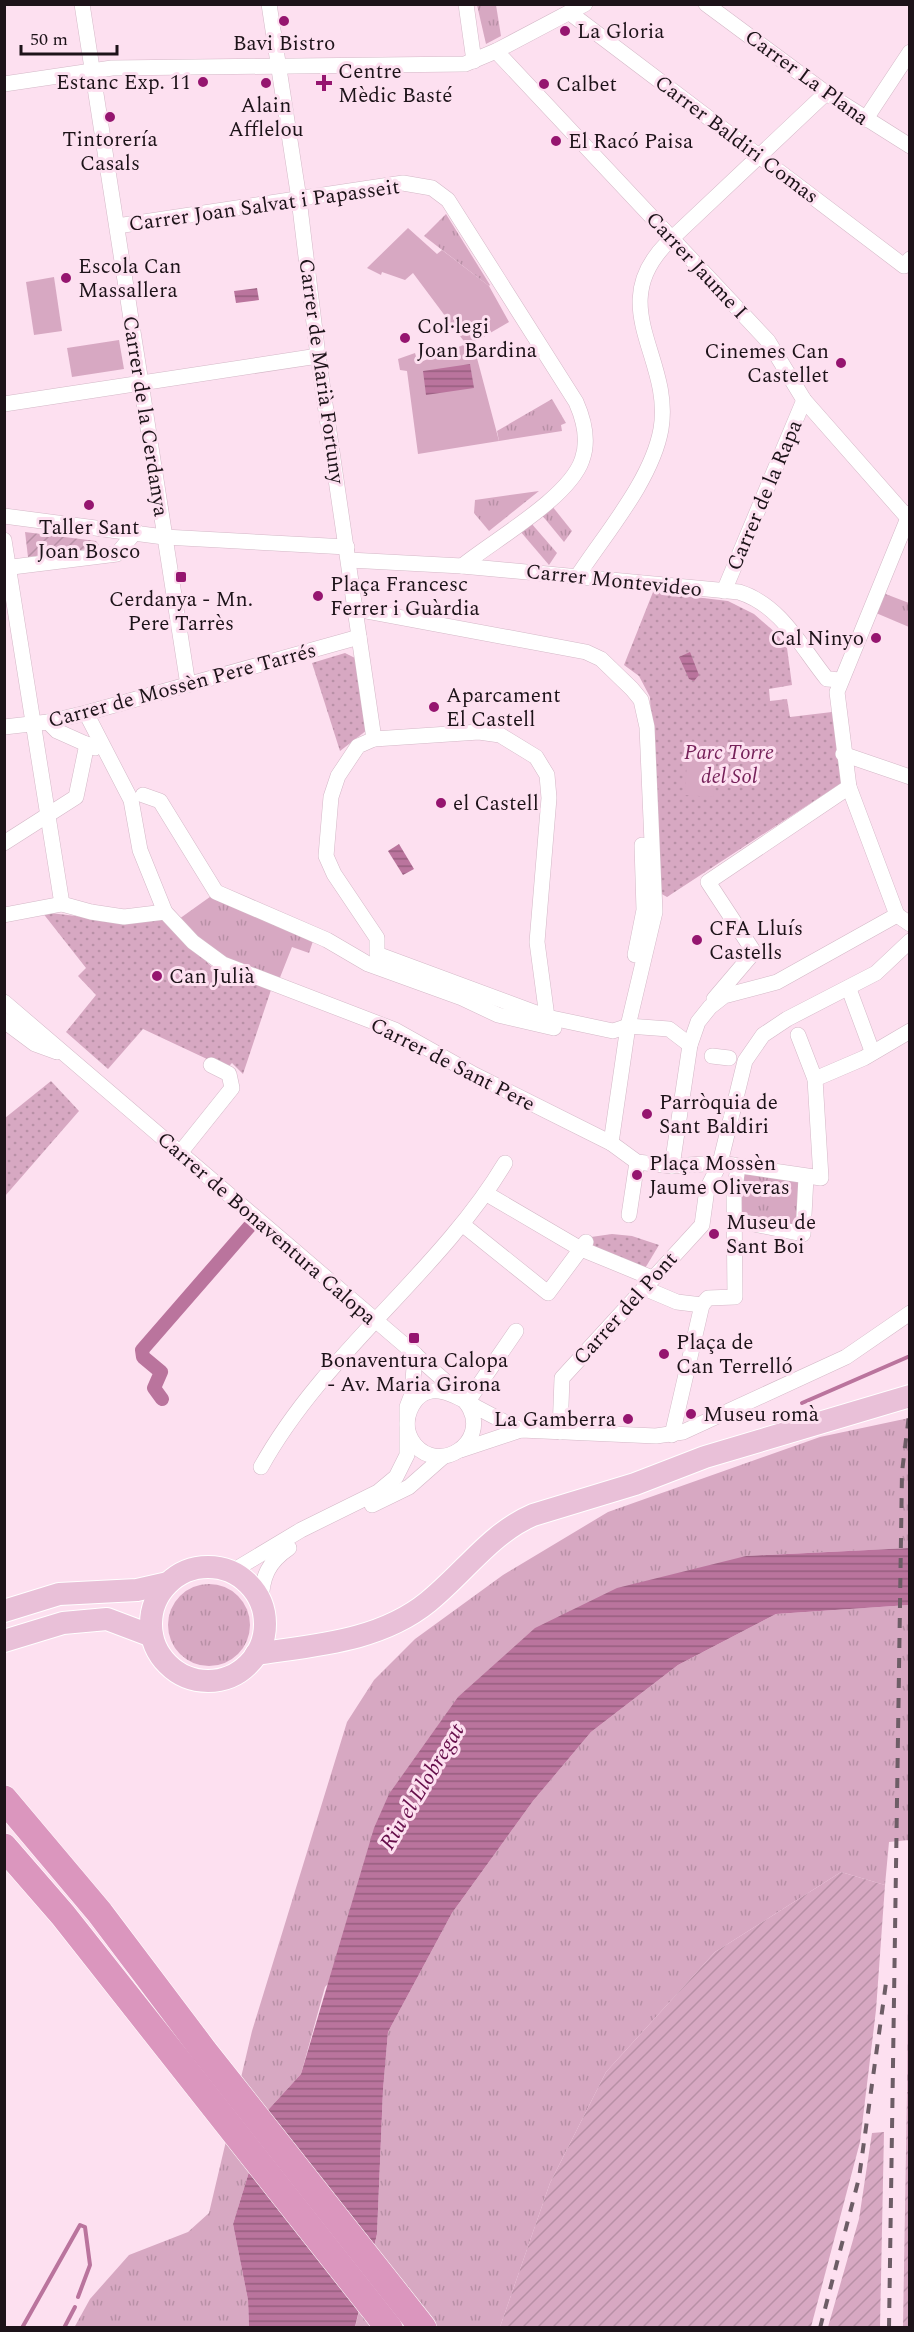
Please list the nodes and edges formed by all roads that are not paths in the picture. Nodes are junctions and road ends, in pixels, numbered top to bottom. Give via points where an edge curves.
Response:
1 (82, 4) edge
2 (269, 4) edge
3 (466, 4) edge
4 (585, 4) edge
5 (706, 4) edge
6 (570, 13) junction
7 (496, 51) junction
8 (909, 52) edge
9 (474, 61) junction
10 (277, 66) junction
11 (93, 70) junction
12 (4, 84) edge
13 (826, 93) junction
14 (865, 120) junction
15 (909, 146) edge
16 (760, 156) junction
17 (299, 200) junction
18 (117, 226) junction
19 (673, 238) junction
20 (907, 262) edge
21 (318, 356) junction
22 (141, 383) junction
23 (804, 400) junction
24 (4, 404) edge
25 (908, 515) edge
26 (4, 516) edge
27 (136, 531) junction
28 (164, 537) junction
29 (4, 540) edge
30 (348, 553) junction
31 (462, 566) junction
32 (7, 567) edge
33 (577, 577) junction
34 (724, 591) junction
35 (356, 609) junction
36 (359, 637) junction
37 (841, 680) junction
38 (188, 685) junction
39 (86, 713) junction
40 (41, 723) junction
41 (4, 727) edge
42 (374, 739) junction
43 (87, 744) junction
44 (106, 753) junction
45 (843, 754) junction
46 (909, 777) edge
47 (849, 787) junction
48 (143, 795) dead end
49 (49, 814) junction
50 (4, 843) edge
51 (62, 904) junction
52 (165, 912) junction
53 (4, 915) edge
54 (903, 920) edge
55 (909, 941) edge
56 (849, 989) junction
57 (4, 1002) edge
58 (710, 1007) junction
59 (21, 1017) junction
60 (547, 1017) junction
61 (4, 1021) edge
62 (628, 1026) junction
63 (613, 1031) junction
64 (909, 1031) edge
65 (798, 1035) dead end
66 (35, 1044) junction
67 (697, 1049) junction
68 (873, 1051) junction
69 (729, 1058) dead end
70 (73, 1061) junction
71 (211, 1065) dead end
72 (815, 1079) junction
73 (611, 1143) junction
74 (180, 1153) junction
75 (722, 1159) junction
76 (637, 1162) junction
77 (505, 1163) dead end
78 (670, 1166) junction
79 (739, 1167) junction
80 (806, 1177) junction
81 (487, 1194) junction
82 (629, 1215) dead end
83 (734, 1220) junction
84 (462, 1224) junction
85 (583, 1245) junction
86 (648, 1283) junction
87 (702, 1305) junction
88 (909, 1313) edge
89 (374, 1320) junction
90 (516, 1331) dead end
91 (415, 1354) junction
92 (909, 1396) edge
93 (464, 1399) junction
94 (408, 1422) junction
95 (521, 1430) junction
96 (560, 1432) junction
97 (672, 1435) junction
98 (461, 1450) junction
99 (443, 1457) junction
100 (261, 1467) dead end
101 (231, 1572) junction
102 (168, 1583) junction
103 (262, 1609) junction
104 (4, 1611) edge
105 (152, 1636) junction
106 (4, 1641) edge
107 (308, 1646) junction
108 (256, 1654) junction
109 (4, 1787) edge
110 (11, 1806) edge
111 (4, 1847) edge
112 (389, 2328) edge
113 (423, 2328) edge

1 - 11 street, Carrer de la Cerdanya
2 - 10 street, Carrer de Marià Fortuny
3 - 9 street
4 - 6 street
5 - 13 street, Carrer La Plana
6 - 7 street
6 - 16 street, Carrer Baldiri Comas
7 - 9 street
7 - 19 street, Carrer Jaume I
8 - 14 street
9 - 10 street
10 - 11 street
10 - 17 street, Carrer de Marià Fortuny
11 - 12 street
11 - 18 street, Carrer de la Cerdanya
13 - 14 street, Carrer La Plana
13 - 16 street
14 - 15 street, Carrer La Plana
16 - 19 street
16 - 20 street, Carrer Baldiri Comas
17 - 18 street, Carrer Joan Salvat i Papasseit
17 - 21 street, Carrer de Marià Fortuny
17 - 31 street, Carrer Joan Salvat i Papasseit via 403,183 432,188 456,210 576,402 585,428 585,452 577,472 563,489
18 - 22 street, Carrer de la Cerdanya
19 - 23 street, Carrer Jaume I via 768,341
19 - 33 street via 653,259 639,291 642,326 662,396 657,442 644,474
21 - 22 street
21 - 30 street, Carrer de Marià Fortuny
22 - 24 street
22 - 28 street, Carrer de la Cerdanya
23 - 25 street, Carrer Jaume I
23 - 34 street, Carrer de la Rapa
25 - 37 street
26 - 27 street
27 - 28 street
27 - 32 street via 117,554
28 - 30 street via 279,542
28 - 38 street, Carrer de la Cerdanya
29 - 32 street
30 - 31 street, Carrer Montevideo
30 - 35 street, Carrer de Marià Fortuny
31 - 33 street, Carrer Montevideo
32 - 40 street
33 - 34 street, Carrer Montevideo
34 - 37 street, Carrer Montevideo via 748,594 781,617 827,679
35 - 36 street, Carrer de Marià Fortuny
35 - 62 street via 586,652 601,659 641,700 647,727 655,912
36 - 38 street, Carrer de Mossèn Pere Tarrés
36 - 42 street, Carrer de Marià Fortuny
37 - 45 street via 837,692
38 - 39 street, Carrer de Mossèn Pere Tarrés
39 - 40 street, Carrer de Mossèn Pere Tarrés
39 - 44 street, Carrer de Sant Pere
40 - 41 street, Carrer de Mossèn Pere Tarrés
40 - 43 street
40 - 49 street
42 - 60 street via 358,746 338,776 331,797 326,856 377,938 377,954
42 - 60 street via 479,732 500,735 536,757 547,775 549,798 537,942
43 - 44 street
43 - 49 street via 76,797
44 - 52 street, Carrer de Sant Pere via 130,800 140,850
45 - 46 street
45 - 47 street
47 - 54 street via 859,820
47 - 58 street via 708,882 754,952
48 - 63 street via 160,801 216,892 327,940 368,964 498,1015 606,1038
49 - 50 street
49 - 51 street
51 - 52 street via 124,917
51 - 53 street
52 - 73 street, Carrer de Sant Pere via 193,942 223,964 395,1030
54 - 58 street via 777,982 724,996
55 - 56 street, Carrer del Pont via 876,973
56 - 68 street
56 - 75 street, Carrer del Pont via 790,1017 763,1035 745,1061
57 - 59 street, Carrer de Bonaventura Calopa
58 - 67 street via 698,1022
59 - 66 street, Carrer de Bonaventura Calopa via 32,1030
59 - 70 street, Carrer de Bonaventura Calopa
60 - 63 street
61 - 66 street, Carrer de Bonaventura Calopa
62 - 63 street
62 - 67 street via 669,1029
62 - 73 street
64 - 68 street
65 - 72 street
66 - 70 street, Carrer de Bonaventura Calopa
67 - 69 street
67 - 78 street
68 - 72 street
70 - 74 street, Carrer de Bonaventura Calopa
71 - 74 street via 236,1080
72 - 80 street via 821,1178
73 - 76 street
74 - 89 street, Carrer de Bonaventura Calopa
75 - 78 street
75 - 79 street
75 - 86 street, Carrer del Pont via 707,1191 702,1225
76 - 78 street
76 - 82 street
77 - 81 street
79 - 80 street
79 - 83 street
80 - 83 street via 803,1234
81 - 84 street
81 - 85 street
83 - 87 street via 735,1297 708,1298
84 - 85 street via 548,1293
84 - 89 street
85 - 86 street
86 - 87 street via 677,1302
86 - 96 street, Carrer del Pont via 562,1378
87 - 97 street
88 - 97 street via 846,1357 706,1424
89 - 91 street, Carrer de Bonaventura Calopa
89 - 100 street via 276,1439
90 - 93 street
91 - 93 street, Carrer de Bonaventura Calopa
91 - 94 street
92 - 107 main road via 705,1457 617,1490 533,1515 495,1538 427,1603 392,1626 347,1640
93 - 94 street via 444,1391 426,1394 413,1405
93 - 95 street
93 - 98 street, Carrer de Bonaventura Calopa via 474,1420 471,1437
94 - 99 street via 410,1436 418,1448
94 - 101 street via 407,1455 396,1477 378,1492 301,1530
95 - 96 street
95 - 98 street
96 - 97 street
98 - 99 street
99 - 103 street via 409,1487 312,1533 279,1554 266,1570
101 - 102 main road via 215,1567 198,1568
101 - 103 main road via 247,1582
102 - 104 main road via 137,1590 59,1594
102 - 105 main road via 153,1610
103 - 107 main road via 288,1636
103 - 108 main road via 263,1636
105 - 106 main road via 107,1619 63,1623
105 - 108 main road via 171,1667 200,1680 231,1676
107 - 108 main road
109 - 110 highway
110 - 113 highway
111 - 112 highway via 63,1915

